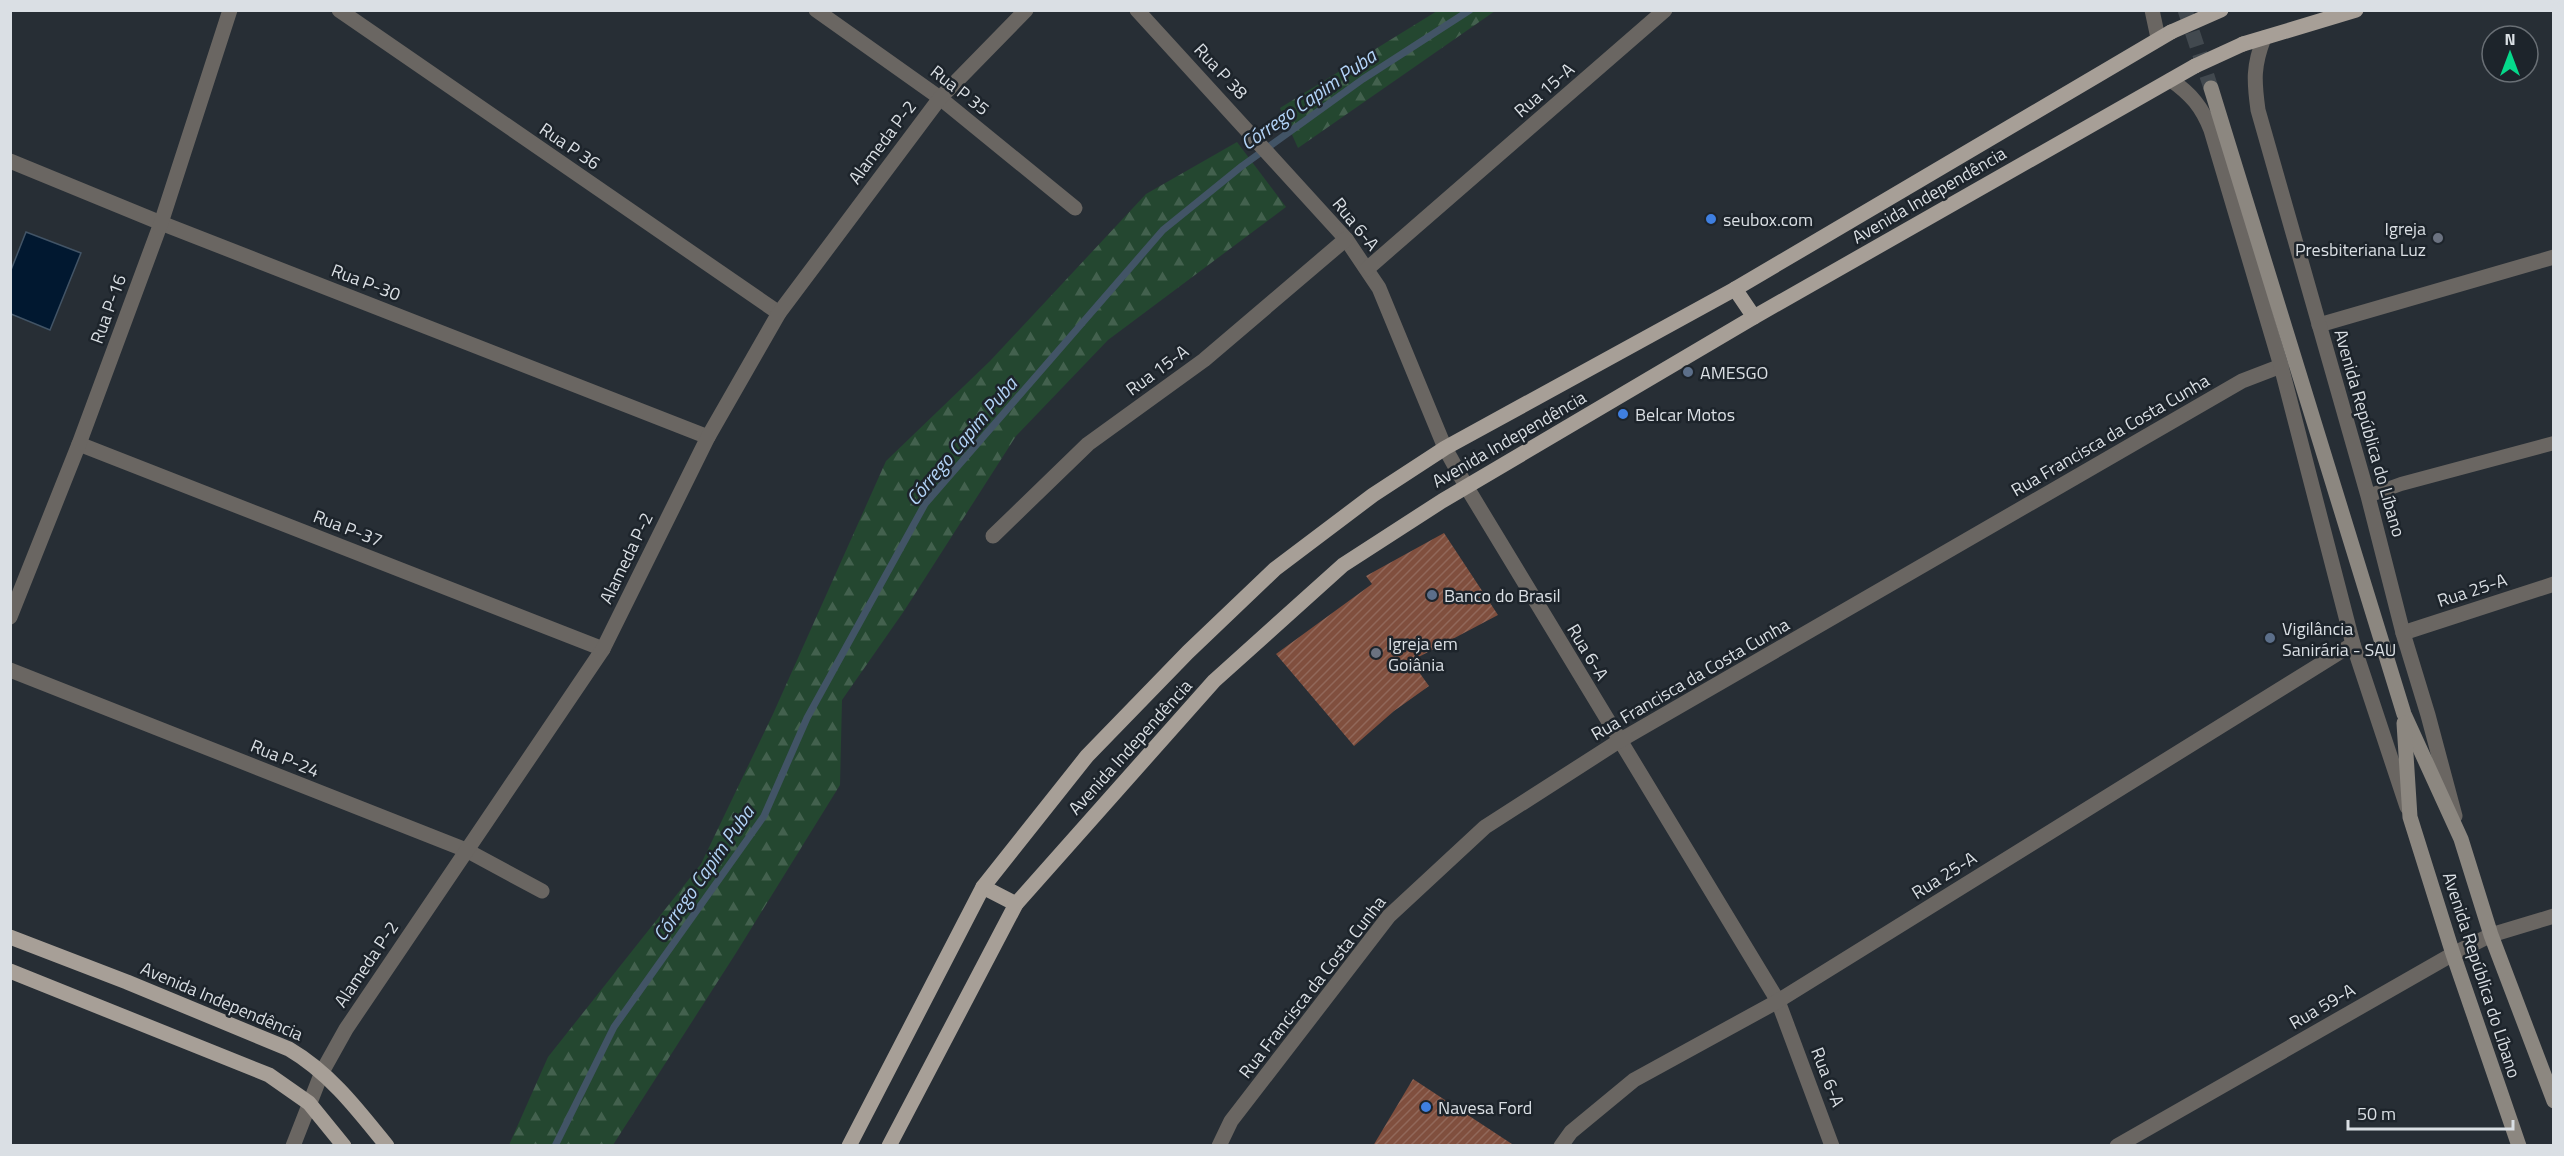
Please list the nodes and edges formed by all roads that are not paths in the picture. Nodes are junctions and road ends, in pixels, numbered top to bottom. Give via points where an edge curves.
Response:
1 (230, 10) edge
2 (339, 10) edge
3 (816, 10) edge
4 (1026, 10) edge
5 (1137, 10) edge
6 (1665, 10) edge
7 (2152, 10) edge
8 (2221, 10) edge
9 (2356, 10) edge
10 (2165, 35) junction
11 (2264, 38) junction
12 (2171, 80) junction
13 (2211, 88) tunnel mouth
14 (940, 98) junction
15 (10, 161) edge
16 (1298, 188) joint
17 (1075, 208) dead end
18 (161, 223) junction
19 (1346, 239) junction
20 (2553, 257) edge
21 (1367, 269) junction
22 (1735, 289) junction
23 (779, 313) junction
24 (1754, 317) junction
25 (2319, 325) junction
26 (2281, 366) junction
27 (708, 437) junction
28 (2553, 443) edge
29 (79, 444) junction
30 (1445, 448) junction
31 (1466, 486) junction
32 (2368, 495) junction
33 (993, 536) dead end
34 (2553, 585) edge
35 (10, 617) edge
36 (2403, 633) junction
37 (2353, 644) junction
38 (603, 649) junction
39 (10, 670) edge
40 (2404, 714) junction
41 (1619, 741) junction
42 (2410, 817) junction
43 (2461, 839) junction
44 (466, 850) junction
45 (983, 886) junction
46 (542, 891) dead end
47 (1016, 904) junction
48 (2553, 916) edge
49 (2491, 935) junction
50 (10, 937) edge
51 (2453, 954) junction
52 (10, 971) edge
53 (1778, 1001) junction
54 (322, 1072) junction
55 (2553, 1101) edge
56 (309, 1103) junction
57 (293, 1146) edge
58 (344, 1146) edge
59 (387, 1146) edge
60 (849, 1146) edge
61 (889, 1146) edge
62 (1219, 1146) edge
63 (1561, 1146) edge
64 (1832, 1146) edge
65 (2117, 1146) edge
66 (2519, 1146) edge

1 - 18 street, Rua P-16
2 - 23 street, Rua P 36
3 - 14 street, Rua P 35
4 - 14 street, Alameda P-2
5 - 16 street, Rua P 38
6 - 21 street, Rua 15-A
7 - 10 street
8 - 10 main road, Avenida Independência, bridge
9 - 11 main road, Avenida Independência
10 - 22 main road, Avenida Independência
11 - 12 main road, Avenida Independência, bridge via 2243,44
11 - 25 street, Avenida República do Líbano via 2254,80 2258,110
12 - 24 main road, Avenida Independência
12 - 26 street, Avenida República do Líbano via 2204,111
13 - 40 main road, Avenida República do Líbano
14 - 17 street, Rua P 35
14 - 23 street, Alameda P-2
15 - 18 street, Rua P-30
16 - 19 street, Rua 6-A
18 - 27 street, Rua P-30
18 - 29 street, Rua P-16
19 - 21 street, Rua 6-A
19 - 33 street, Rua 15-A via 1203,360 1088,444
20 - 25 street
21 - 30 street, Rua 6-A via 1379,288
22 - 24 main road
22 - 30 main road, Avenida Independência
23 - 27 street, Alameda P-2
24 - 31 main road, Avenida Independência
25 - 32 street, Avenida República do Líbano
26 - 37 street, Avenida República do Líbano
26 - 41 street, Rua Francisca da Costa Cunha via 2242,381
27 - 38 street, Alameda P-2
28 - 32 lane
29 - 35 street, Rua P-16
29 - 38 street, Rua P-37
30 - 31 street, Rua 6-A
30 - 45 main road, Avenida Independência via 1373,495 1275,569 1087,756
31 - 41 street, Rua 6-A
31 - 47 main road, Avenida Independência via 1343,565 1214,681
32 - 36 street, Avenida República do Líbano
34 - 36 street, Rua 25-A
36 - 43 street, Avenida República do Líbano
37 - 42 street, Avenida República do Líbano
37 - 53 street, Rua 25-A
38 - 44 street, Alameda P-2
39 - 44 street, Rua P-24
40 - 42 main road, Avenida República do Líbano
40 - 43 main road, Avenida República do Líbano
41 - 53 street, Rua 6-A
41 - 62 street, Rua Francisca da Costa Cunha via 1485,827 1389,916 1231,1121
42 - 51 main road, Avenida República do Líbano
43 - 49 main road, Avenida República do Líbano
44 - 46 street, Rua P-24
44 - 54 street, Alameda P-2 via 346,1029
45 - 47 main road
45 - 60 main road, Avenida Independência
47 - 61 main road, Avenida Independência
48 - 49 street, Rua 59-A
49 - 51 street, Rua 59-A
49 - 55 main road, Avenida República do Líbano
50 - 54 main road, Avenida Independência via 283,1046
51 - 65 street, Rua 59-A
51 - 66 main road, Avenida República do Líbano
52 - 56 main road via 269,1075
53 - 63 street, Rua 25-A via 1634,1080 1570,1132
53 - 64 street, Rua 6-A
54 - 56 street, Alameda P-2
54 - 59 main road, Avenida Independência
56 - 57 street, Alameda P-2
56 - 58 main road

